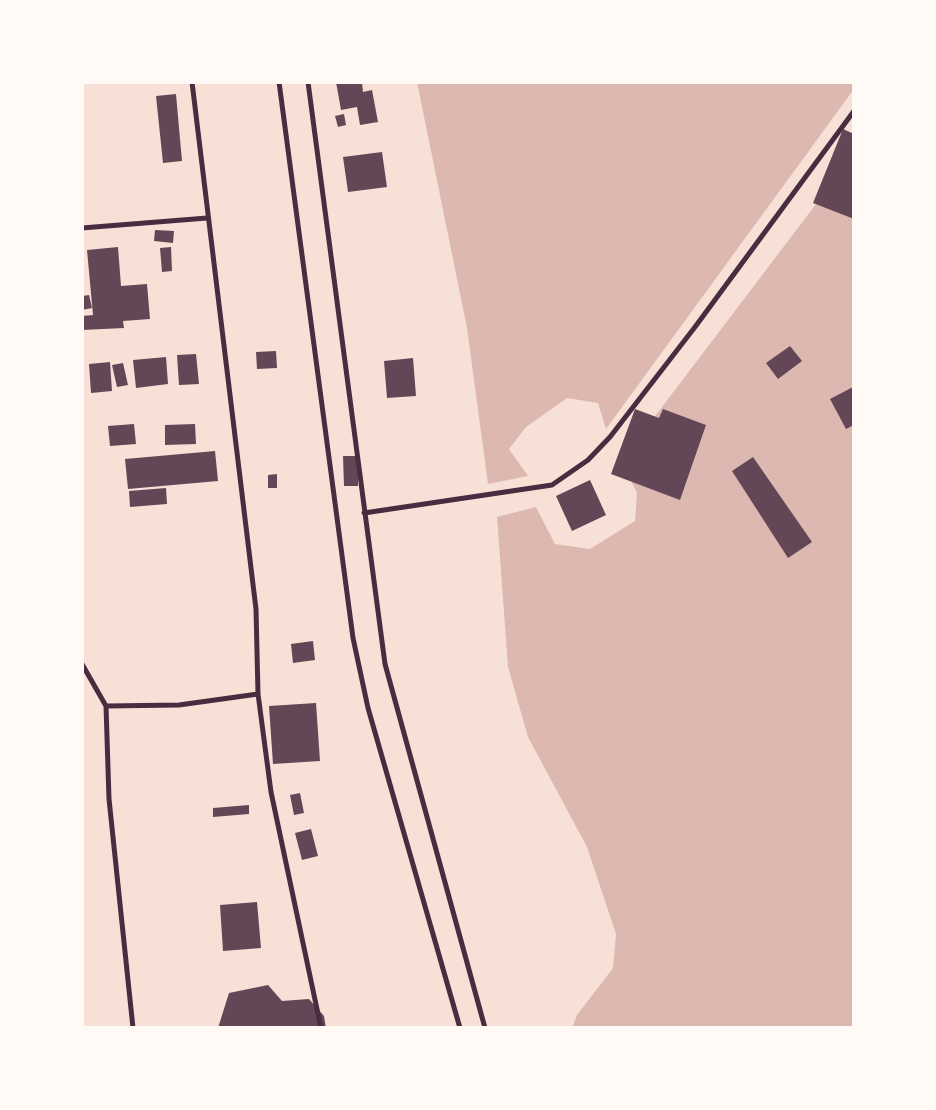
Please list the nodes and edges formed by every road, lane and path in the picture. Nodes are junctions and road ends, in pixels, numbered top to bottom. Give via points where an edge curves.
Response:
1 (192, 82) edge
2 (279, 82) edge
3 (308, 82) edge
4 (854, 111) edge
5 (207, 218) junction
6 (82, 228) edge
7 (364, 513) junction
8 (82, 664) edge
9 (258, 694) junction
10 (106, 706) junction
11 (133, 1028) edge
12 (321, 1028) edge
13 (460, 1028) edge
14 (485, 1028) edge

1 - 5 lane
2 - 13 lane via 353,638 368,708
3 - 7 lane
4 - 7 lane via 695,327 588,460 552,485
5 - 6 lane
5 - 9 lane via 256,609
7 - 14 lane via 385,664
8 - 10 lane
9 - 10 lane via 179,705
9 - 12 lane via 271,792
10 - 11 lane via 109,799

